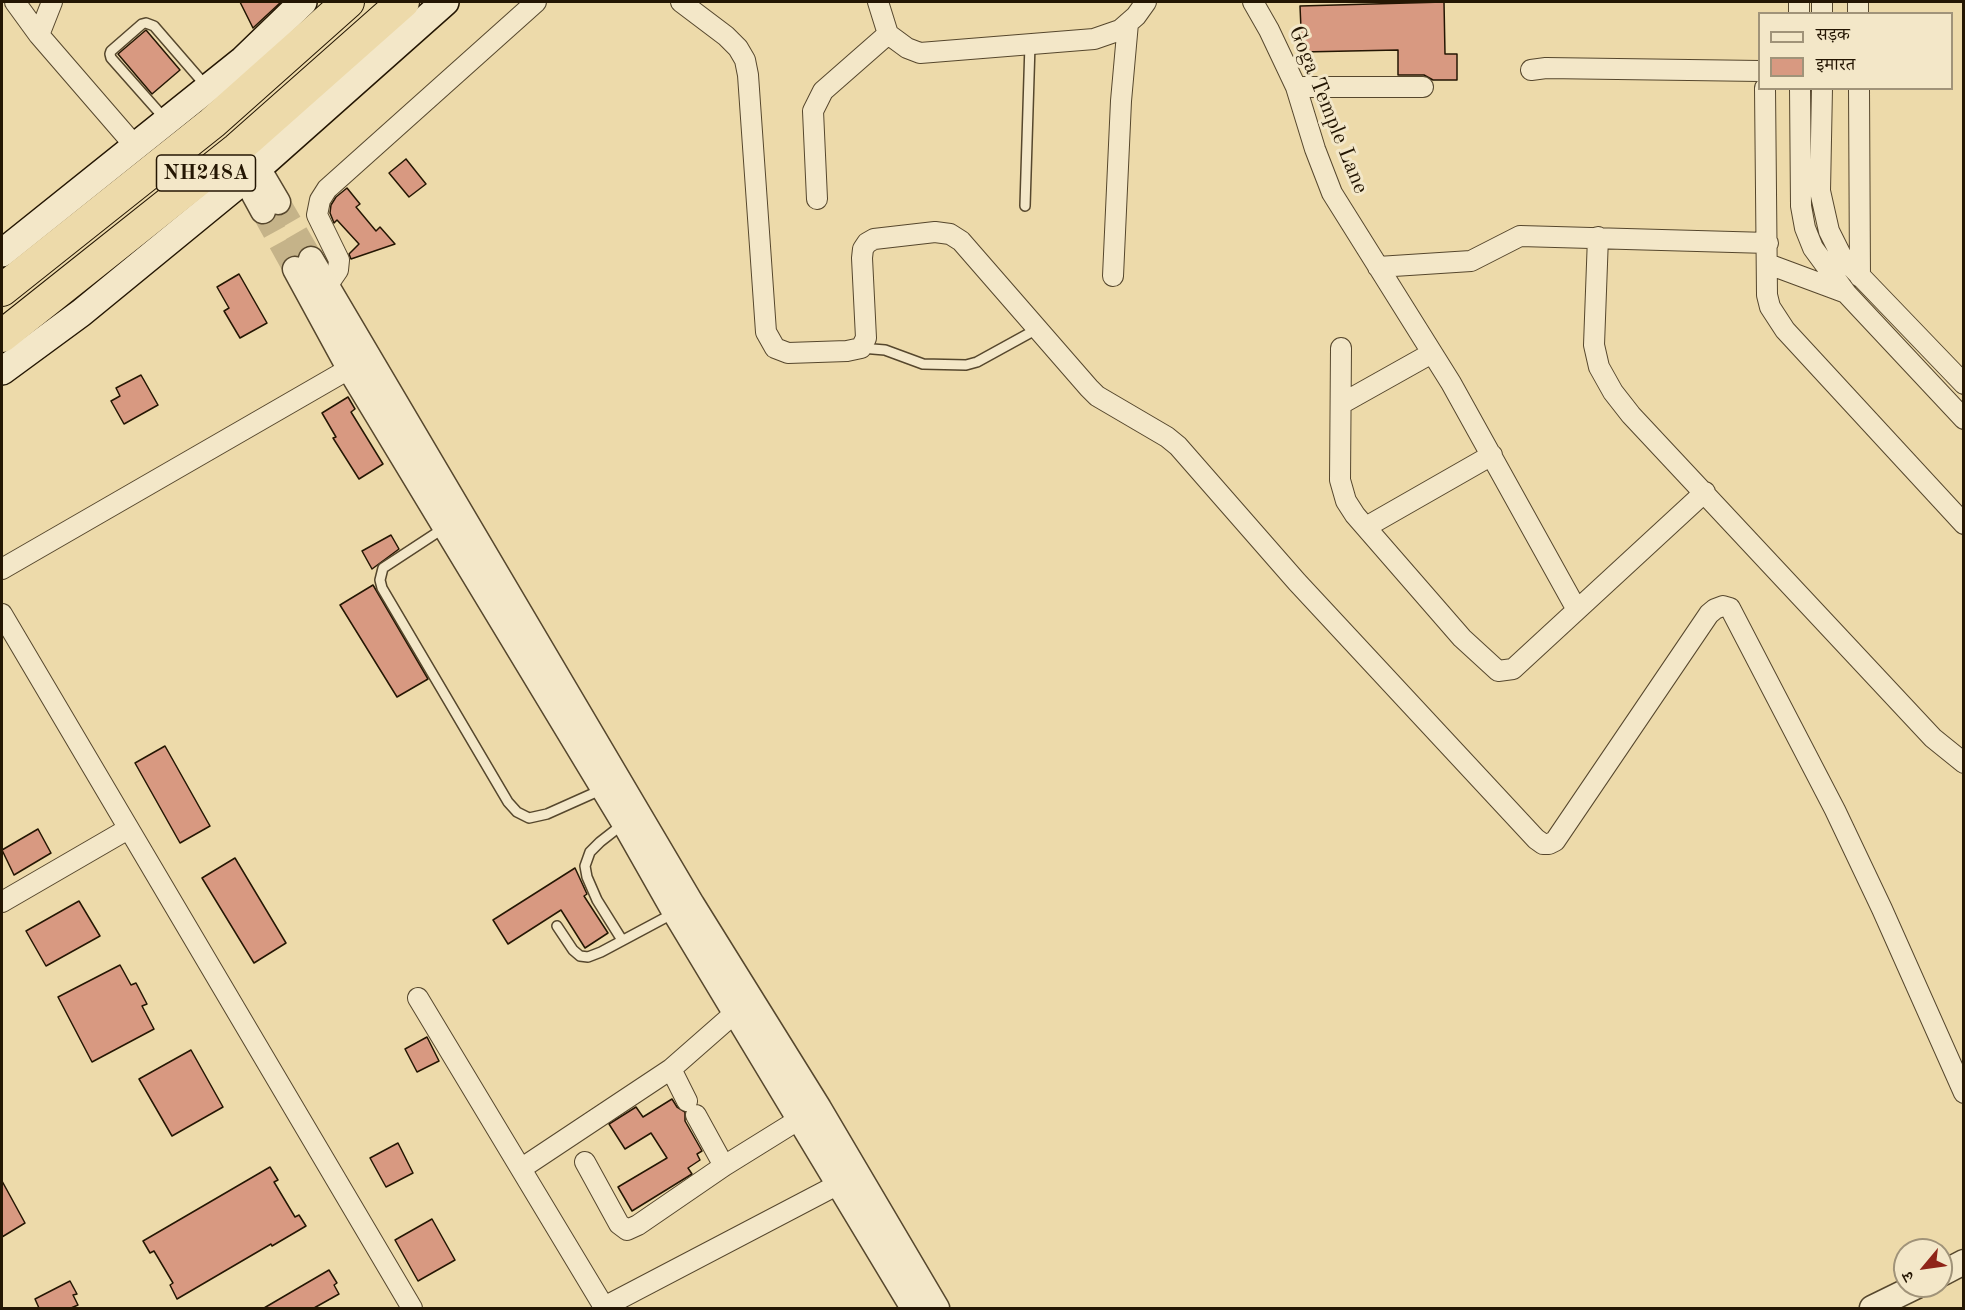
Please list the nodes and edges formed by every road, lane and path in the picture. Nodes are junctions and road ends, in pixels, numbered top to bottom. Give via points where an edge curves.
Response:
1 (15, 2) edge
2 (52, 2) edge
3 (303, 2) edge
4 (348, 2) edge
5 (404, 2) edge
6 (445, 2) edge
7 (536, 2) edge
8 (681, 2) edge
9 (878, 2) edge
10 (1146, 2) edge
11 (1253, 2) edge
12 (1128, 23) junction
13 (888, 34) junction
14 (39, 35) junction
15 (1030, 44) junction
16 (1531, 70) dead end
17 (1758, 71) edge
18 (1296, 87) junction
19 (1423, 87) dead end
20 (208, 88) junction
21 (1766, 90) edge
22 (1800, 90) edge
23 (1822, 90) edge
24 (1859, 90) edge
25 (166, 121) junction
26 (135, 146) junction
27 (252, 173) junction
28 (817, 199) dead end
29 (1025, 206) dead end
30 (271, 207) tunnel mouth
31 (1598, 237) junction
32 (1768, 243) junction
33 (2, 253) edge
34 (1768, 264) junction
35 (1378, 267) junction
36 (1113, 276) dead end
37 (1860, 277) junction
38 (327, 286) junction
39 (2, 290) edge
40 (1846, 293) junction
41 (1037, 329) junction
42 (2, 336) edge
43 (861, 348) junction
44 (1341, 348) dead end
45 (1432, 353) junction
46 (359, 364) junction
47 (2, 371) edge
48 (1964, 384) edge
49 (1341, 404) junction
50 (1964, 419) edge
51 (1492, 455) junction
52 (1705, 492) junction
53 (1964, 524) edge
54 (1366, 527) junction
55 (444, 528) junction
56 (2, 569) edge
57 (1577, 610) junction
58 (2, 614) edge
59 (1964, 763) edge
60 (603, 789) junction
61 (624, 823) junction
62 (128, 829) junction
63 (2, 902) edge
64 (684, 908) junction
65 (557, 926) dead end
66 (622, 940) junction
67 (418, 998) dead end
68 (736, 1012) junction
69 (671, 1069) junction
70 (1964, 1093) edge
71 (809, 1113) junction
72 (585, 1162) dead end
73 (724, 1166) junction
74 (522, 1168) junction
75 (846, 1179) junction
76 (1893, 1298) edge
77 (412, 1308) edge
78 (603, 1308) edge
79 (913, 1308) edge
80 (937, 1308) edge
81 (1872, 1308) edge

1 - 14 street
2 - 14 street
3 - 20 main road
4 - 39 highway, NH248A via 212,123
5 - 42 highway, NH248A via 237,148
6 - 27 main road
7 - 38 street via 327,189 317,215 339,260 338,270
8 - 43 street via 726,36 745,60 768,339 775,348 788,353
9 - 13 street
10 - 12 street
11 - 18 street, Goga Temple Lane
12 - 15 street via 1095,39
12 - 36 street
13 - 15 street via 920,53
13 - 28 street via 823,91 813,111
14 - 26 street
15 - 29 lane
16 - 17 street
18 - 19 street
18 - 35 street, Goga Temple Lane via 1332,193
20 - 25 main road
20 - 25 lane via 154,26 142,24 110,54
21 - 32 street
22 - 40 street via 1804,228 1813,248
23 - 37 street via 1820,191 1829,231 1842,257
24 - 37 street
25 - 26 main road
26 - 33 main road
27 - 30 street
27 - 47 main road via 81,313
31 - 32 street
31 - 35 street via 1520,236 1471,261
31 - 52 street via 1594,345 1599,367 1631,415
32 - 34 street
34 - 40 street
34 - 53 street via 1770,307 1785,330
35 - 45 street, Goga Temple Lane
37 - 48 street
38 - 46 street
38 - 46 street via 303,264
40 - 50 street
41 - 43 lane via 966,365 924,364 885,350
41 - 43 street via 961,241 935,231 874,239 863,249 866,338
41 - 70 street via 1098,396 1178,446 1297,582 1543,844 1555,841 1709,614 1723,606 1730,608 1835,810
44 - 49 street
45 - 49 street
45 - 51 street, Goga Temple Lane
46 - 55 street
46 - 56 street
46 - 64 street
49 - 54 street via 1340,480 1346,501
51 - 54 street
51 - 57 street, Goga Temple Lane
52 - 57 street
52 - 59 street via 1932,738
54 - 57 street via 1462,638 1498,671 1513,669
55 - 60 street
55 - 60 lane via 383,568 380,580 508,802 529,818
58 - 62 street
60 - 61 street
61 - 64 street
61 - 66 lane via 590,852 585,866 597,900
62 - 63 street
62 - 77 street
64 - 66 lane
64 - 68 street
64 - 71 street
65 - 66 lane via 580,956 588,957
67 - 74 street
68 - 69 street
68 - 71 street
69 - 73 street
69 - 74 street
71 - 73 street
71 - 75 street
72 - 73 street via 618,1224 627,1230
74 - 78 street
75 - 78 street
75 - 79 street
75 - 80 street
76 - 81 street

